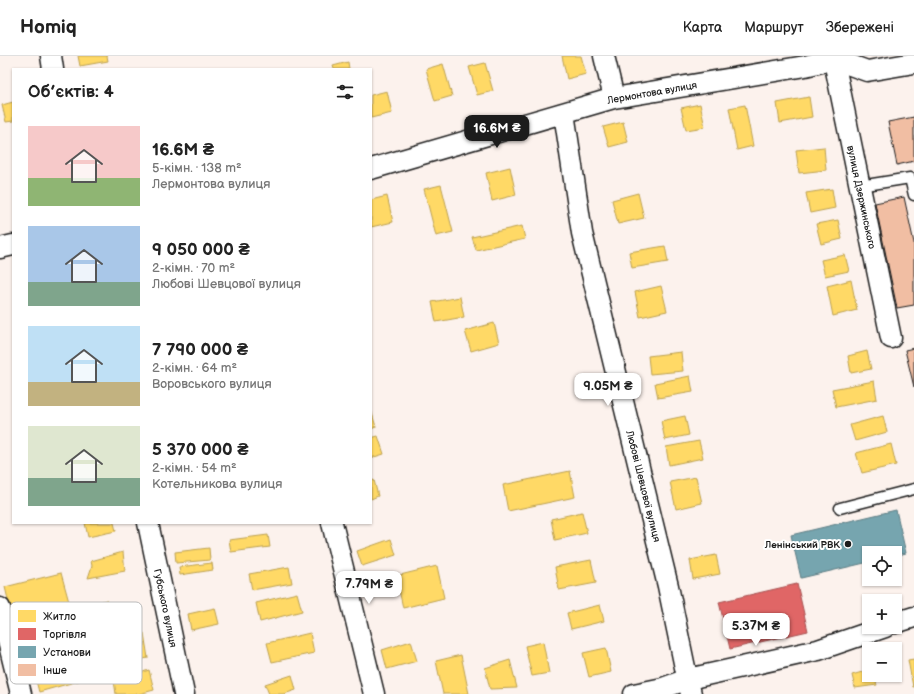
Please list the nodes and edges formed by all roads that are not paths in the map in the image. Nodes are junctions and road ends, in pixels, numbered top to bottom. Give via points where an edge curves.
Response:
1 (50, 56) edge
2 (604, 56) edge
3 (833, 58) edge
4 (804, 61) edge
5 (914, 63) edge
6 (53, 68) edge
7 (614, 98) junction
8 (564, 112) junction
9 (372, 169) edge
10 (860, 186) junction
11 (914, 195) edge
12 (12, 245) edge
13 (0, 248) edge
14 (891, 338) dead end
15 (914, 488) edge
16 (840, 508) dead end
17 (148, 524) edge
18 (332, 524) edge
19 (0, 608) edge
20 (914, 617) edge
21 (902, 621) edge
22 (865, 634) edge
23 (10, 649) edge
24 (19, 684) edge
25 (690, 687) edge
26 (668, 691) edge
27 (21, 694) edge
28 (184, 694) edge
29 (374, 694) edge
30 (634, 694) edge

1 - 6 street
2 - 7 street
3 - 4 street, Лермонтова вулиця
3 - 5 street via 867,72
3 - 10 street, вулиця Дзержинського
4 - 7 street, Лермонтова вулиця
7 - 8 street, Лермонтова вулиця
8 - 9 street, Лермонтова вулиця
8 - 25 street, Любові Шевцової вулиця via 582,233
10 - 11 lane via 910,178
10 - 14 street, вулиця Дзержинського
12 - 13 street
15 - 16 lane
17 - 28 street, Губського вулиця
18 - 29 street
19 - 23 street
20 - 21 street
22 - 25 street
24 - 27 street
25 - 26 street
26 - 30 street

